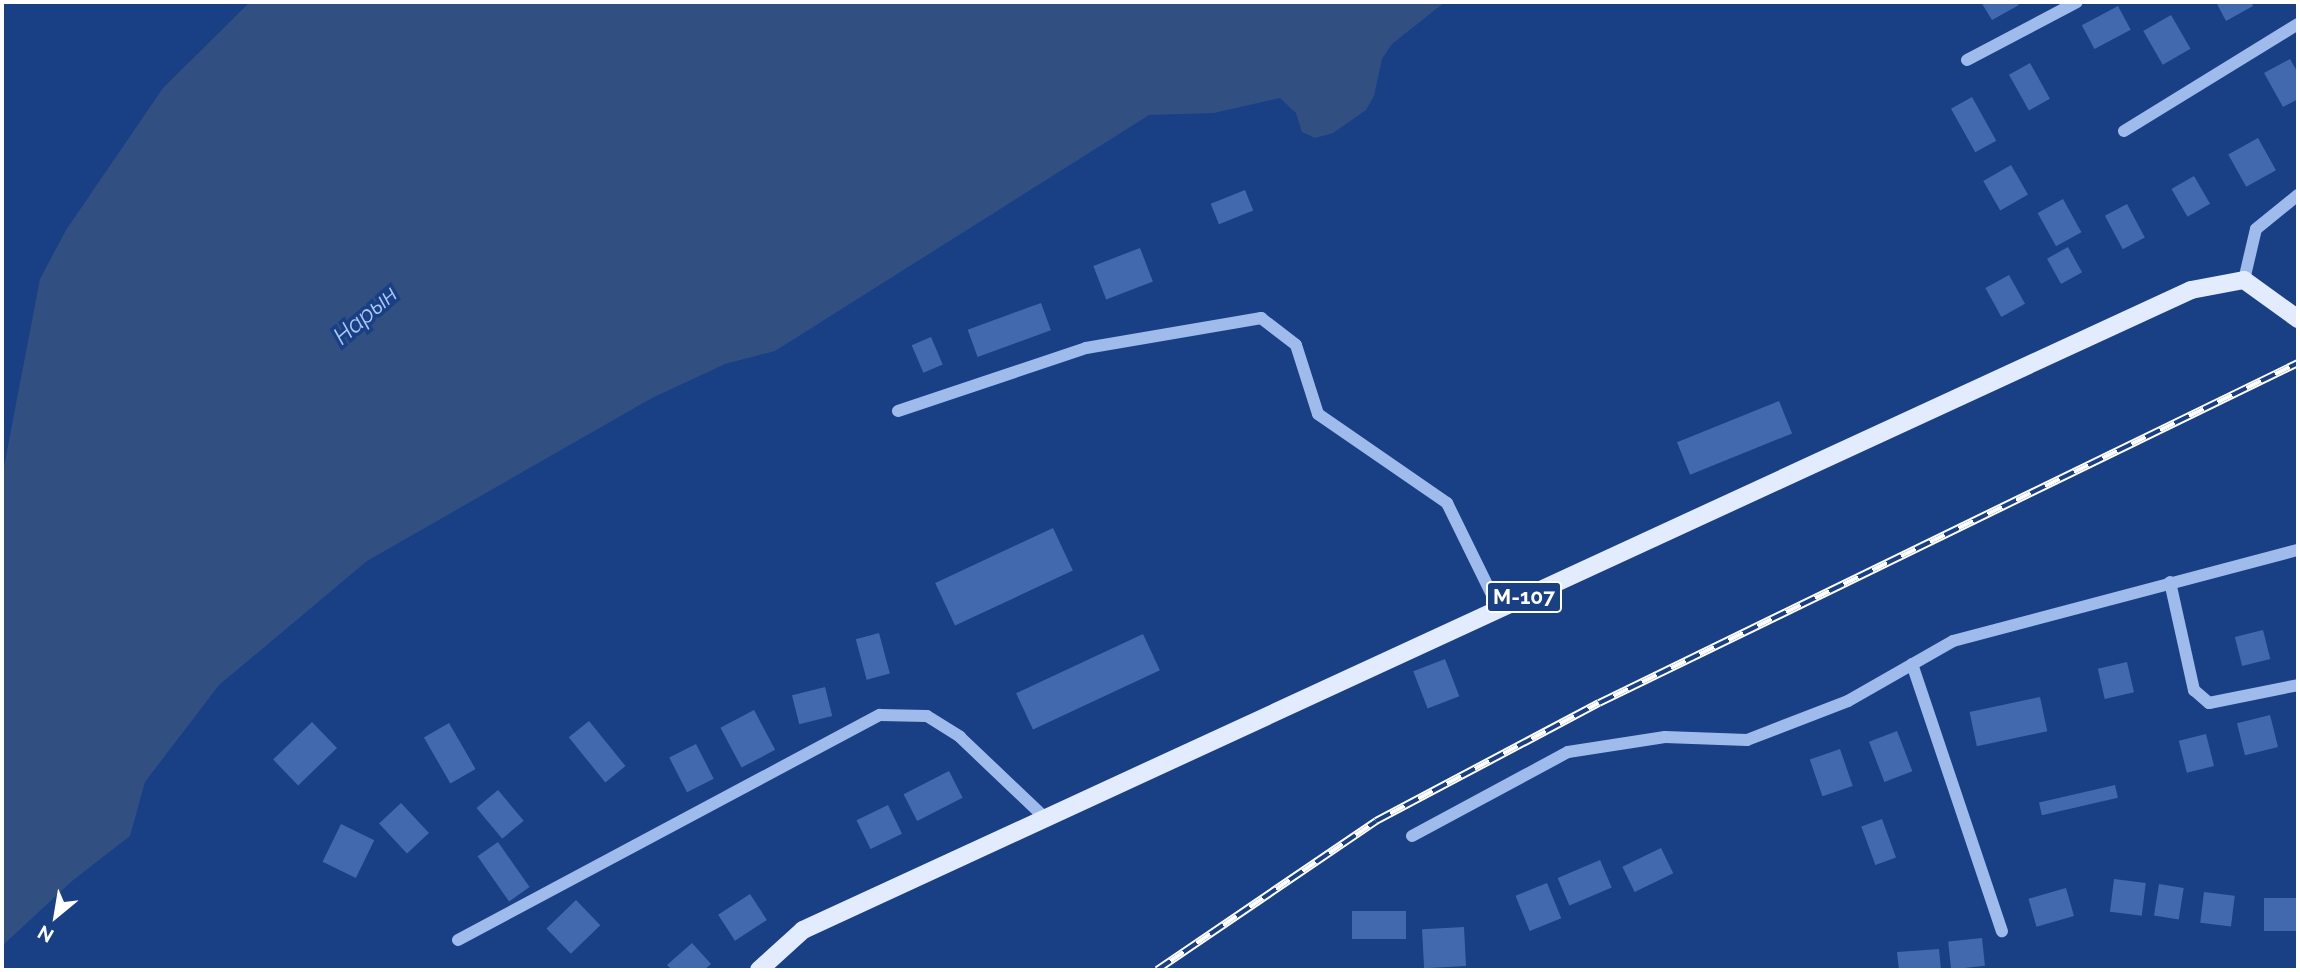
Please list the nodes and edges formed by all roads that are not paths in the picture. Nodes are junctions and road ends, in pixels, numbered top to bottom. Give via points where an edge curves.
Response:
1 (2077, 2) edge
2 (2298, 24) edge
3 (1967, 60) dead end
4 (2124, 131) dead end
5 (2298, 195) edge
6 (2244, 280) junction
7 (2298, 319) edge
8 (898, 411) dead end
9 (2298, 550) edge
10 (2170, 582) junction
11 (1499, 609) junction
12 (1912, 664) junction
13 (2298, 685) edge
14 (1045, 818) junction
15 (1412, 836) dead end
16 (2003, 930) dead end
17 (458, 940) dead end
18 (759, 970) edge

1 - 3 street
2 - 4 street
5 - 6 street via 2256,229
6 - 7 main road
6 - 11 main road, М-107 via 2191,290
8 - 11 street via 1086,348 1261,318 1296,345 1318,414 1447,503
9 - 10 street
10 - 12 street via 1952,641
10 - 13 street via 2194,690 2209,704
11 - 14 main road, М-107
12 - 15 street via 1848,701 1747,740 1665,737 1568,752
12 - 16 street
14 - 17 street via 960,737 927,716 880,715
14 - 18 main road, М-107 via 803,930

